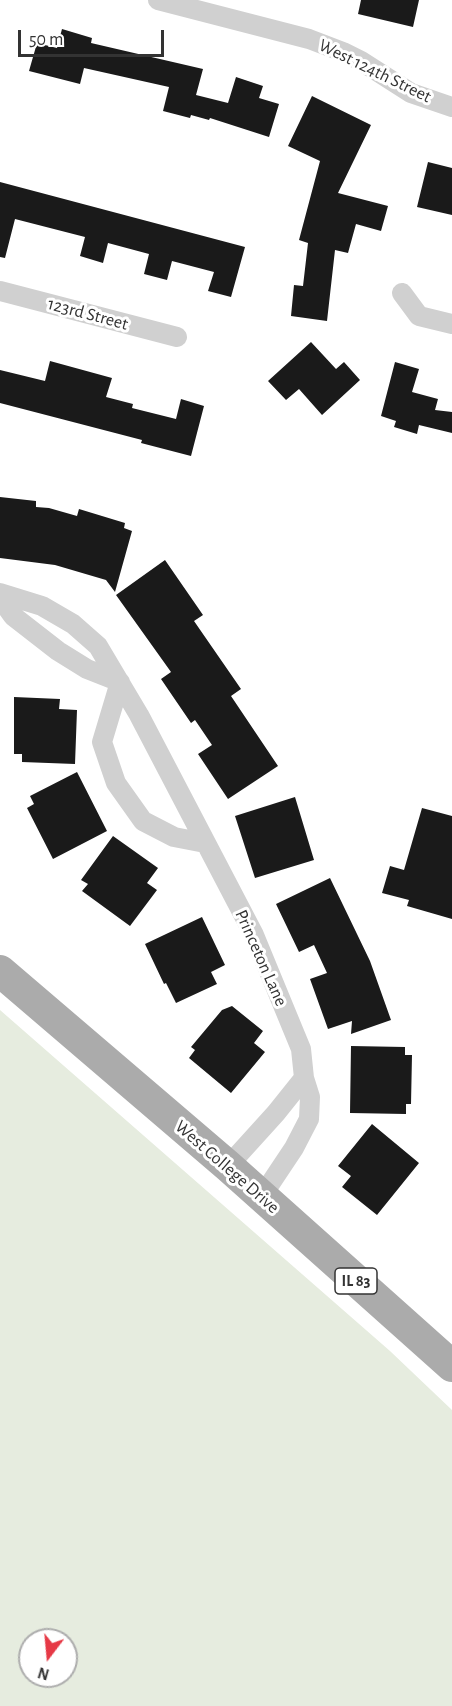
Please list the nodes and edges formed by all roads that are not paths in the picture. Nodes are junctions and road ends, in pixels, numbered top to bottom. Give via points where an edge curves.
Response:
1 (158, 0) edge
2 (452, 107) edge
3 (0, 291) edge
4 (402, 293) dead end
5 (452, 324) edge
6 (177, 337) dead end
7 (0, 593) edge
8 (0, 597) edge
9 (120, 682) junction
10 (205, 843) junction
11 (0, 971) edge
12 (304, 1078) junction
13 (228, 1166) junction
14 (262, 1196) junction
15 (452, 1366) edge

1 - 2 street, West 124th Street via 309,39 361,61 411,93
3 - 6 street, 123rd Street
4 - 5 street via 419,316
7 - 9 street, Princeton Lane via 42,606 74,624 99,646
8 - 9 street via 13,616 58,651 87,669
9 - 10 street, Princeton Lane
9 - 10 street via 102,742 116,783 143,821 174,837
10 - 12 street, Princeton Lane via 254,935 301,1049
11 - 13 main road, West College Drive / IL 83
12 - 13 street
12 - 14 street, Princeton Lane via 310,1097 309,1119
13 - 14 main road, West College Drive / IL 83
14 - 15 main road, West College Drive / IL 83

